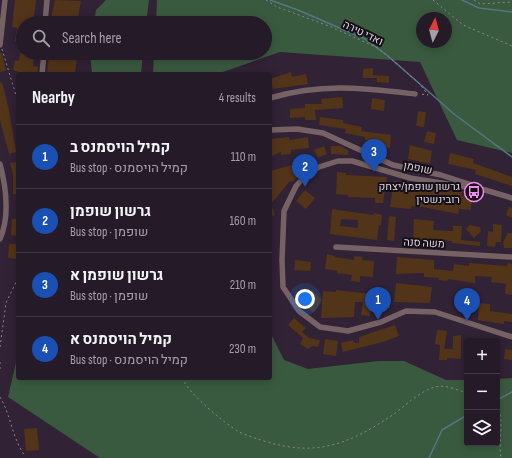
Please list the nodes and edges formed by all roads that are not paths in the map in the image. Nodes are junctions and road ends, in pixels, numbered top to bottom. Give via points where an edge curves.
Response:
1 (5, 0) edge
2 (47, 0) edge
3 (46, 16) edge
4 (0, 45) edge
5 (43, 60) edge
6 (42, 72) edge
7 (415, 94) road end
8 (272, 98) edge
9 (272, 130) edge
10 (0, 164) edge
11 (457, 179) junction
12 (459, 185) junction
13 (486, 190) junction
14 (512, 198) edge
15 (0, 239) edge
16 (336, 248) dead end
17 (512, 257) edge
18 (512, 337) edge

1 - 4 street
2 - 3 street
5 - 6 street
7 - 8 street via 338,87 304,90
9 - 11 street via 297,129 323,133 393,165
10 - 15 street via 6,186 4,228
11 - 12 street
11 - 13 street
12 - 13 street, שופמן
12 - 18 street, שופמן via 410,178 352,161 338,161 319,166 296,186 284,211 283,287 299,311 320,327 348,331 381,322 406,311 435,312
13 - 14 street, שופמן
16 - 17 street, משה סנה

